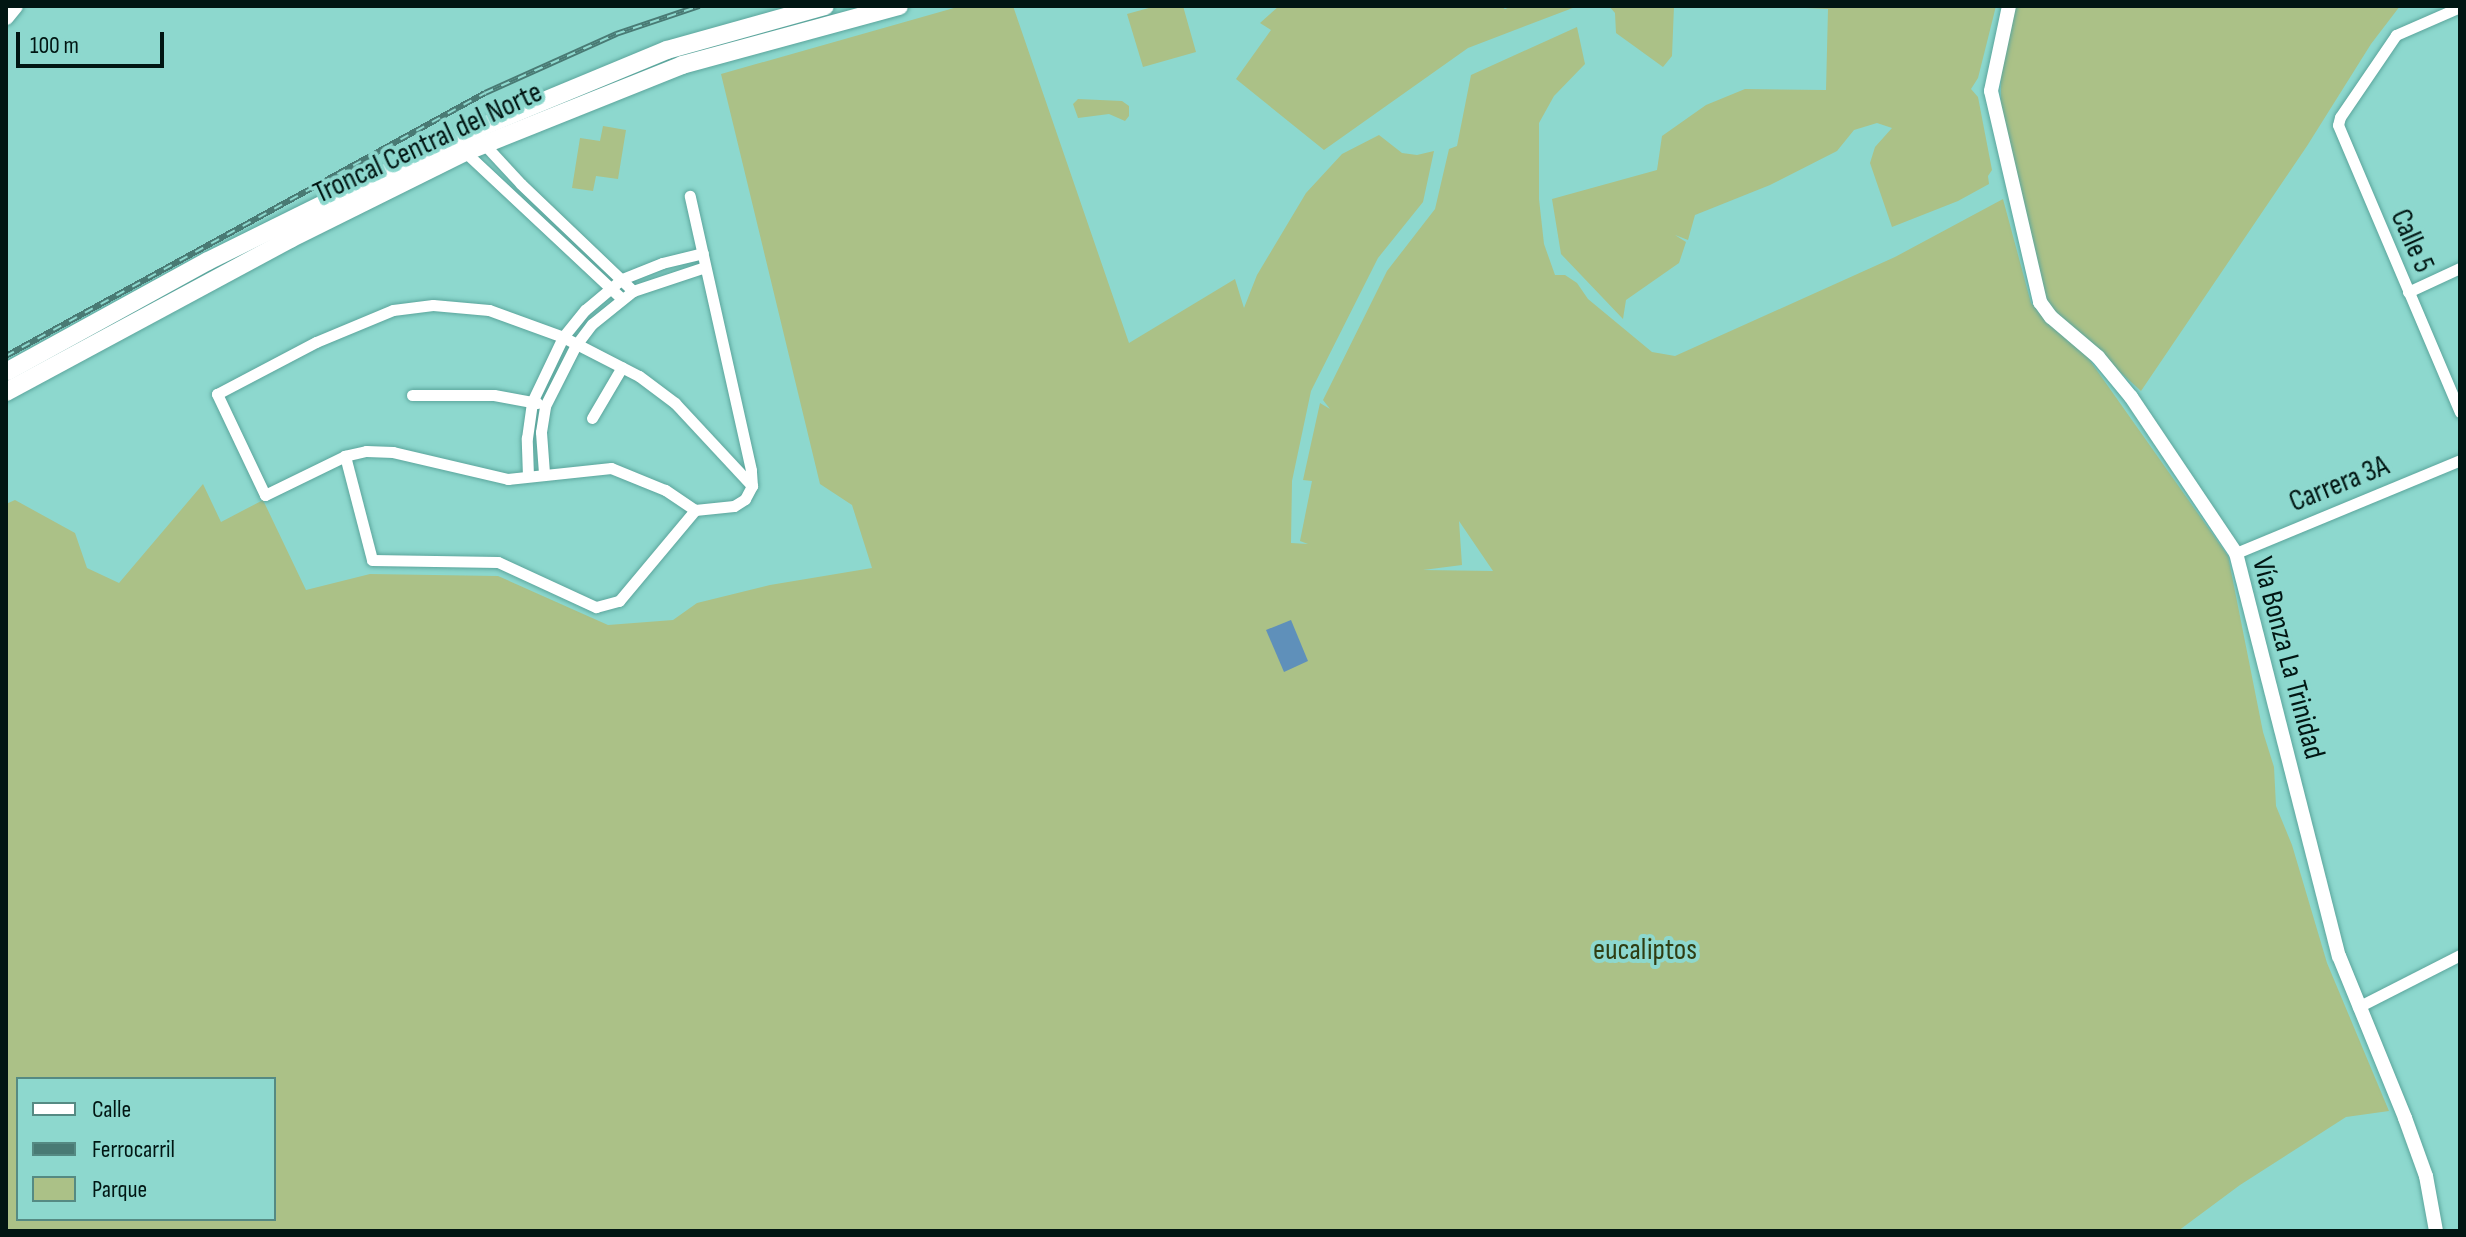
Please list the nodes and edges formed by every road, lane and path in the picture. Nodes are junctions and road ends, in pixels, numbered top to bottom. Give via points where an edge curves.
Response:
1 (15, 6) edge
2 (825, 6) edge
3 (899, 6) edge
4 (2009, 6) edge
5 (2460, 7) edge
6 (6, 17) edge
7 (484, 144) junction
8 (465, 152) junction
9 (690, 196) dead end
10 (555, 216) junction
11 (544, 227) junction
12 (703, 253) junction
13 (705, 267) junction
14 (2460, 268) edge
15 (622, 279) junction
16 (610, 287) junction
17 (633, 291) junction
18 (2408, 292) junction
19 (621, 298) junction
20 (563, 337) junction
21 (576, 345) junction
22 (622, 367) junction
23 (6, 372) edge
24 (6, 392) edge
25 (412, 395) dead end
26 (532, 402) junction
27 (545, 406) junction
28 (2460, 412) edge
29 (592, 418) dead end
30 (345, 456) junction
31 (2460, 460) edge
32 (544, 473) junction
33 (528, 476) junction
34 (752, 486) junction
35 (695, 510) junction
36 (2236, 553) junction
37 (2460, 955) edge
38 (2358, 1007) junction
39 (2436, 1231) edge

1 - 6 main road
2 - 23 highway, Troncal Central del Norte via 667,50 469,132 208,261
3 - 7 highway, Troncal Central del Norte via 682,65
4 - 36 street, Vía Bonza La Trinidad via 1991,91 2040,302 2131,397
5 - 18 street, Calle 5 via 2396,35 2340,117 2339,133
7 - 8 highway, Troncal Central del Norte
7 - 10 street
8 - 11 street
8 - 24 highway, Troncal Central del Norte
9 - 12 street
10 - 11 street
10 - 15 street
11 - 16 street
12 - 13 street
12 - 15 street
13 - 17 street
13 - 34 street
14 - 18 street
15 - 16 street
15 - 17 street
16 - 19 street
16 - 20 street
17 - 19 street
18 - 28 street, Calle 5
19 - 21 street
20 - 21 street
20 - 26 street
20 - 30 street via 489,310 433,305 393,310 316,342 217,394 265,495
21 - 22 street
21 - 27 street
22 - 29 street
22 - 34 street via 675,403
25 - 26 street via 494,395
26 - 27 street
26 - 33 street
27 - 32 street
30 - 33 street via 393,452 488,476
30 - 35 street via 372,560 498,562 596,607 619,601
31 - 36 street, Carrera 3A
32 - 33 street
32 - 35 street via 611,468 665,490
34 - 35 street via 734,506
36 - 38 street, Vía Bonza La Trinidad via 2339,956
37 - 38 street
38 - 39 street, Vía Bonza La Trinidad via 2421,1162

